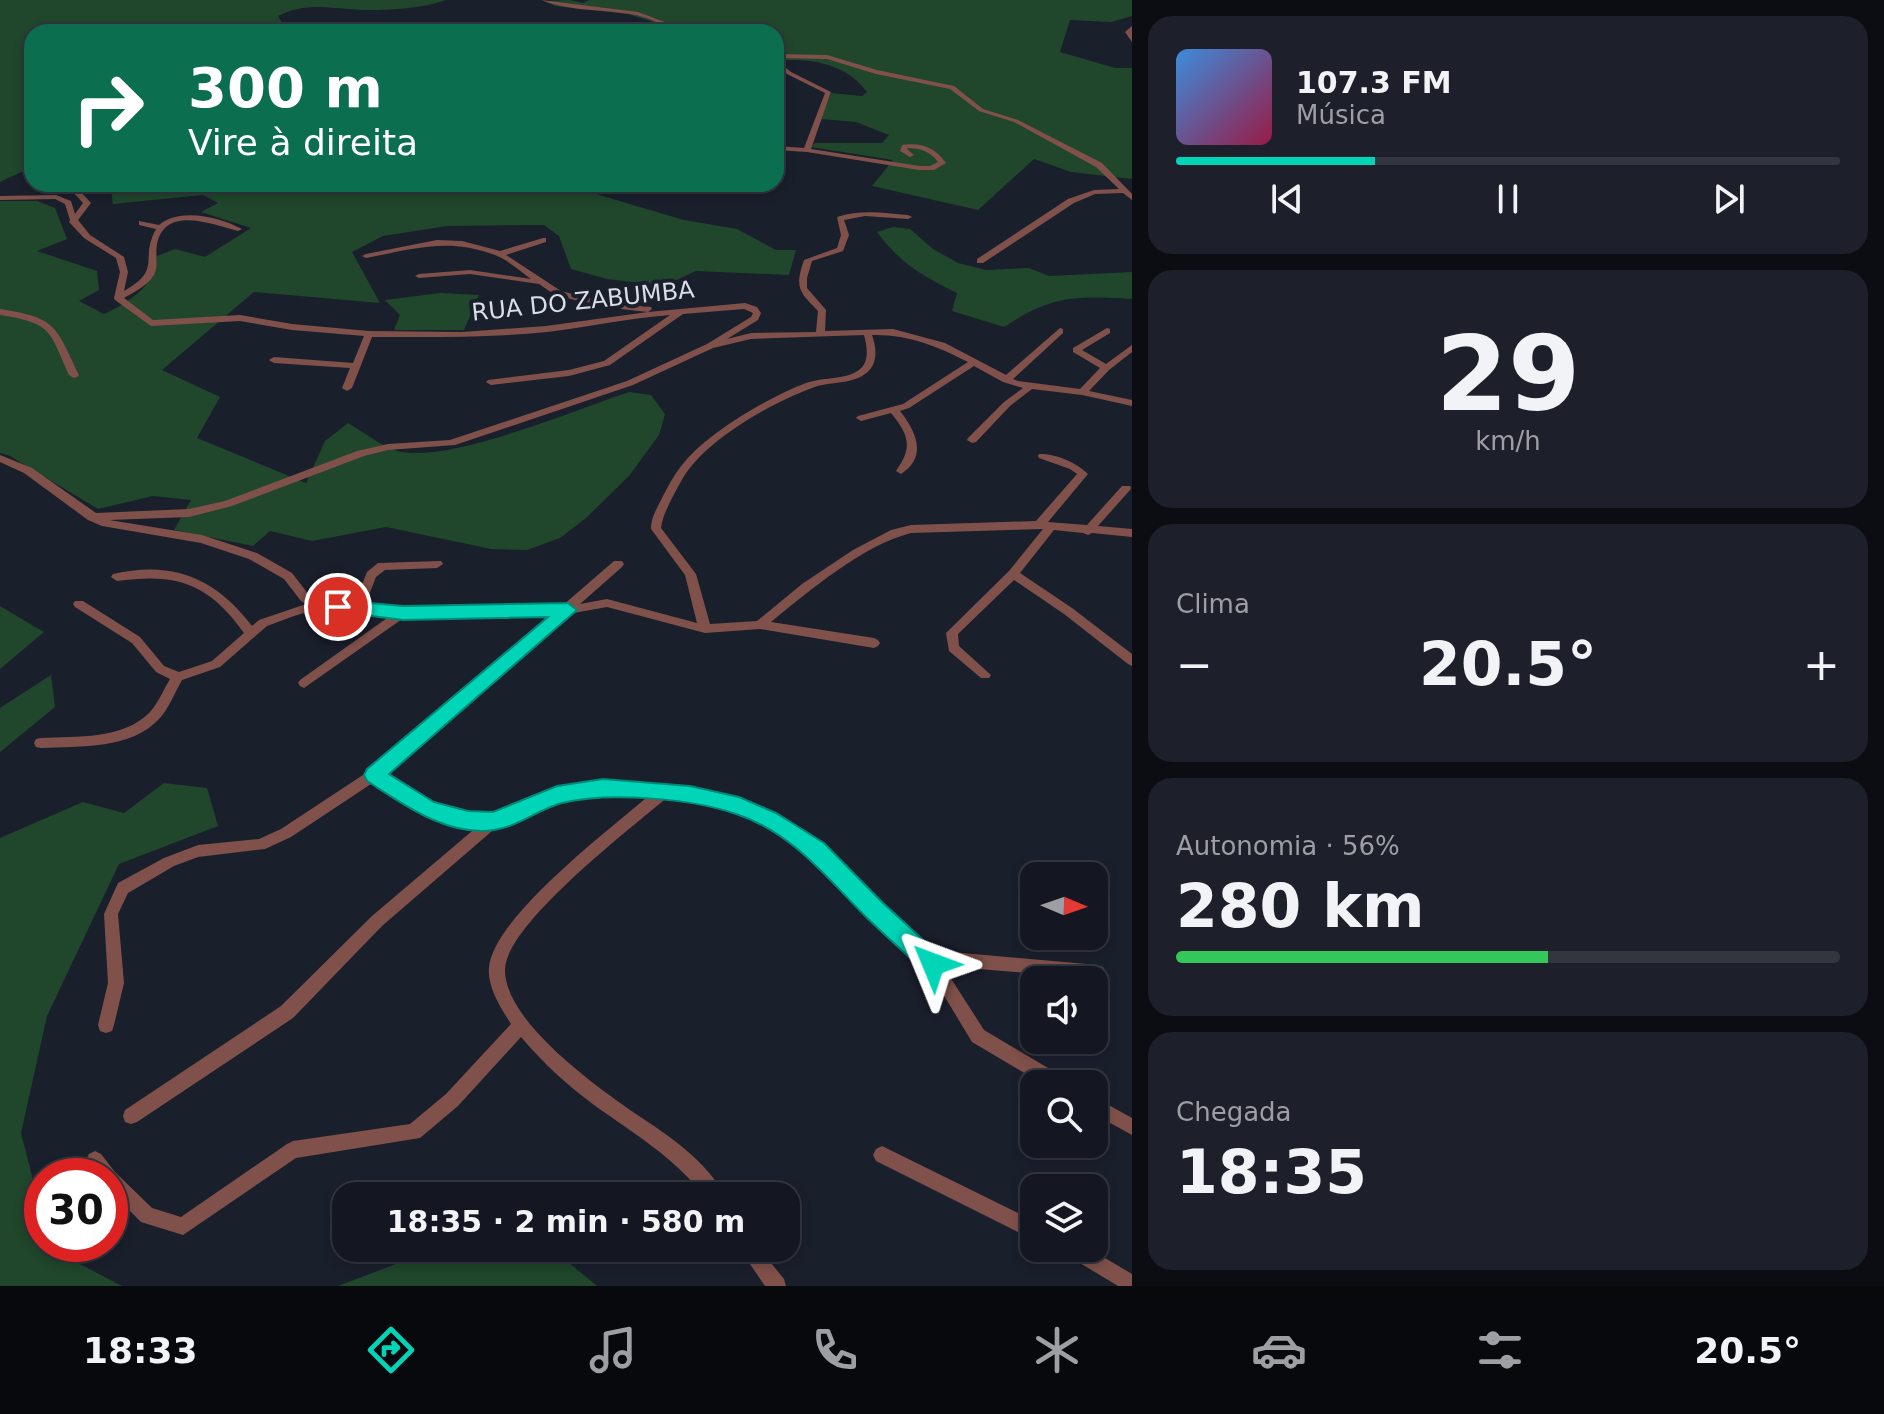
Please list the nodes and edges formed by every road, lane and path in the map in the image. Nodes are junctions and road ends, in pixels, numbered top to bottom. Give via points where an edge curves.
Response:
1 (544, 0) edge
2 (666, 24) edge
3 (1130, 30) edge
4 (1132, 40) edge
5 (784, 56) edge
6 (784, 69) edge
7 (784, 149) edge
8 (807, 150) junction
9 (910, 155) dead end
10 (1122, 191) junction
11 (77, 192) edge
12 (0, 198) edge
13 (1132, 198) edge
14 (908, 217) dead end
15 (73, 222) junction
16 (142, 223) dead end
17 (162, 228) junction
18 (238, 229) dead end
19 (543, 240) dead end
20 (500, 254) junction
21 (366, 256) dead end
22 (980, 261) dead end
23 (419, 276) dead end
24 (543, 284) junction
25 (118, 298) junction
26 (679, 311) junction
27 (0, 312) edge
28 (1060, 331) dead end
29 (1107, 331) dead end
30 (867, 333) junction
31 (369, 334) junction
32 (820, 334) junction
33 (710, 346) junction
34 (1132, 348) edge
35 (274, 360) dead end
36 (974, 362) junction
37 (356, 366) junction
38 (1106, 368) junction
39 (74, 375) dead end
40 (1006, 380) junction
41 (491, 382) dead end
42 (347, 388) dead end
43 (1028, 388) junction
44 (1082, 392) junction
45 (1132, 403) edge
46 (894, 410) junction
47 (861, 418) dead end
48 (972, 440) dead end
49 (1043, 456) dead end
50 (0, 458) edge
51 (901, 471) dead end
52 (1126, 488) dead end
53 (92, 517) junction
54 (1045, 525) junction
55 (1088, 531) junction
56 (1132, 533) edge
57 (437, 564) dead end
58 (618, 564) dead end
59 (1013, 574) junction
60 (117, 577) dead end
61 (79, 604) dead end
62 (318, 605) junction
63 (358, 608) junction
64 (568, 610) junction
65 (403, 613) junction
66 (760, 625) junction
67 (705, 629) junction
68 (251, 634) junction
69 (874, 643) dead end
70 (1132, 661) edge
71 (985, 675) dead end
72 (178, 677) junction
73 (304, 683) dead end
74 (41, 743) dead end
75 (374, 775) junction
76 (663, 792) junction
77 (494, 821) junction
78 (926, 957) junction
79 (1029, 966) edge
80 (106, 1025) dead end
81 (519, 1027) junction
82 (1035, 1070) edge
83 (1108, 1113) edge
84 (131, 1116) dead end
85 (1132, 1127) edge
86 (882, 1155) dead end
87 (705, 1182) edge
88 (128, 1196) edge
89 (1020, 1224) edge
90 (759, 1262) edge
91 (1095, 1262) edge
92 (1132, 1284) edge
93 (777, 1286) edge

1 - 2 street via 638,14
3 - 4 street
5 - 10 street via 827,57 952,87 981,110 1016,121 1099,165
6 - 8 street via 828,92
7 - 8 street
8 - 9 street via 919,168 942,163 926,148 904,146
10 - 13 street
10 - 22 street via 1094,192 1071,201
11 - 15 street via 87,203
12 - 15 street via 56,197 68,203
14 - 32 street via 861,214 840,219 845,235 840,249 808,260 801,289 822,310
15 - 25 street via 86,238 120,257 124,272
16 - 17 street
17 - 18 street via 181,217 199,216
17 - 25 street via 153,244 149,276
19 - 20 street
20 - 21 street via 437,242
20 - 24 street
23 - 24 street via 470,272
24 - 26 street via 605,305
25 - 31 street, RUA DO ZABUMBA via 151,323 240,318
26 - 31 street, RUA DO ZABUMBA via 505,333
26 - 33 street, RUA DO ZABUMBA via 754,309 755,318
26 - 41 street via 607,363
27 - 39 street via 45,322
28 - 40 street
29 - 38 street via 1076,350
30 - 32 street
30 - 36 street via 918,336
30 - 67 street via 872,351 859,374 798,390 722,435 695,455 672,488 656,529 690,574
31 - 37 street
32 - 33 street via 751,336
33 - 53 street via 630,383 451,443 361,453 228,504 189,513
34 - 38 street
35 - 37 street
36 - 40 street
36 - 46 street
37 - 42 street
38 - 44 street
40 - 43 street
43 - 44 street
43 - 48 street
44 - 45 street
46 - 47 street
46 - 51 street via 914,443
49 - 54 street via 1083,474
50 - 53 street via 28,471
52 - 55 street
53 - 62 street via 202,539 253,556 288,576 305,598
54 - 55 street
54 - 59 street
54 - 66 street via 948,525 895,533 806,587
55 - 56 street
57 - 63 street via 382,566 371,575
58 - 64 street
59 - 70 street
59 - 71 street via 952,633 953,648
60 - 68 street via 147,572 190,579 235,609
61 - 72 street via 136,640 160,669
62 - 63 street
62 - 68 street via 263,623
63 - 65 street
64 - 65 street
64 - 67 street via 619,604
64 - 75 street
65 - 73 street
66 - 67 street
66 - 69 street
68 - 72 street via 216,664
72 - 74 street via 155,715 122,736
75 - 77 street via 428,809
75 - 80 street via 269,842 198,851 123,888 111,914 116,983
76 - 77 street via 582,790
76 - 78 street via 739,805 793,834 816,849
76 - 81 street via 540,901 504,944 497,969 499,987
77 - 84 street via 377,921 287,1012
78 - 79 street
78 - 82 street via 978,1036
81 - 87 street via 597,1097 652,1132
81 - 88 street via 452,1100 414,1132 293,1150 183,1226 147,1216
83 - 85 street
86 - 89 street
90 - 93 street
91 - 92 street

